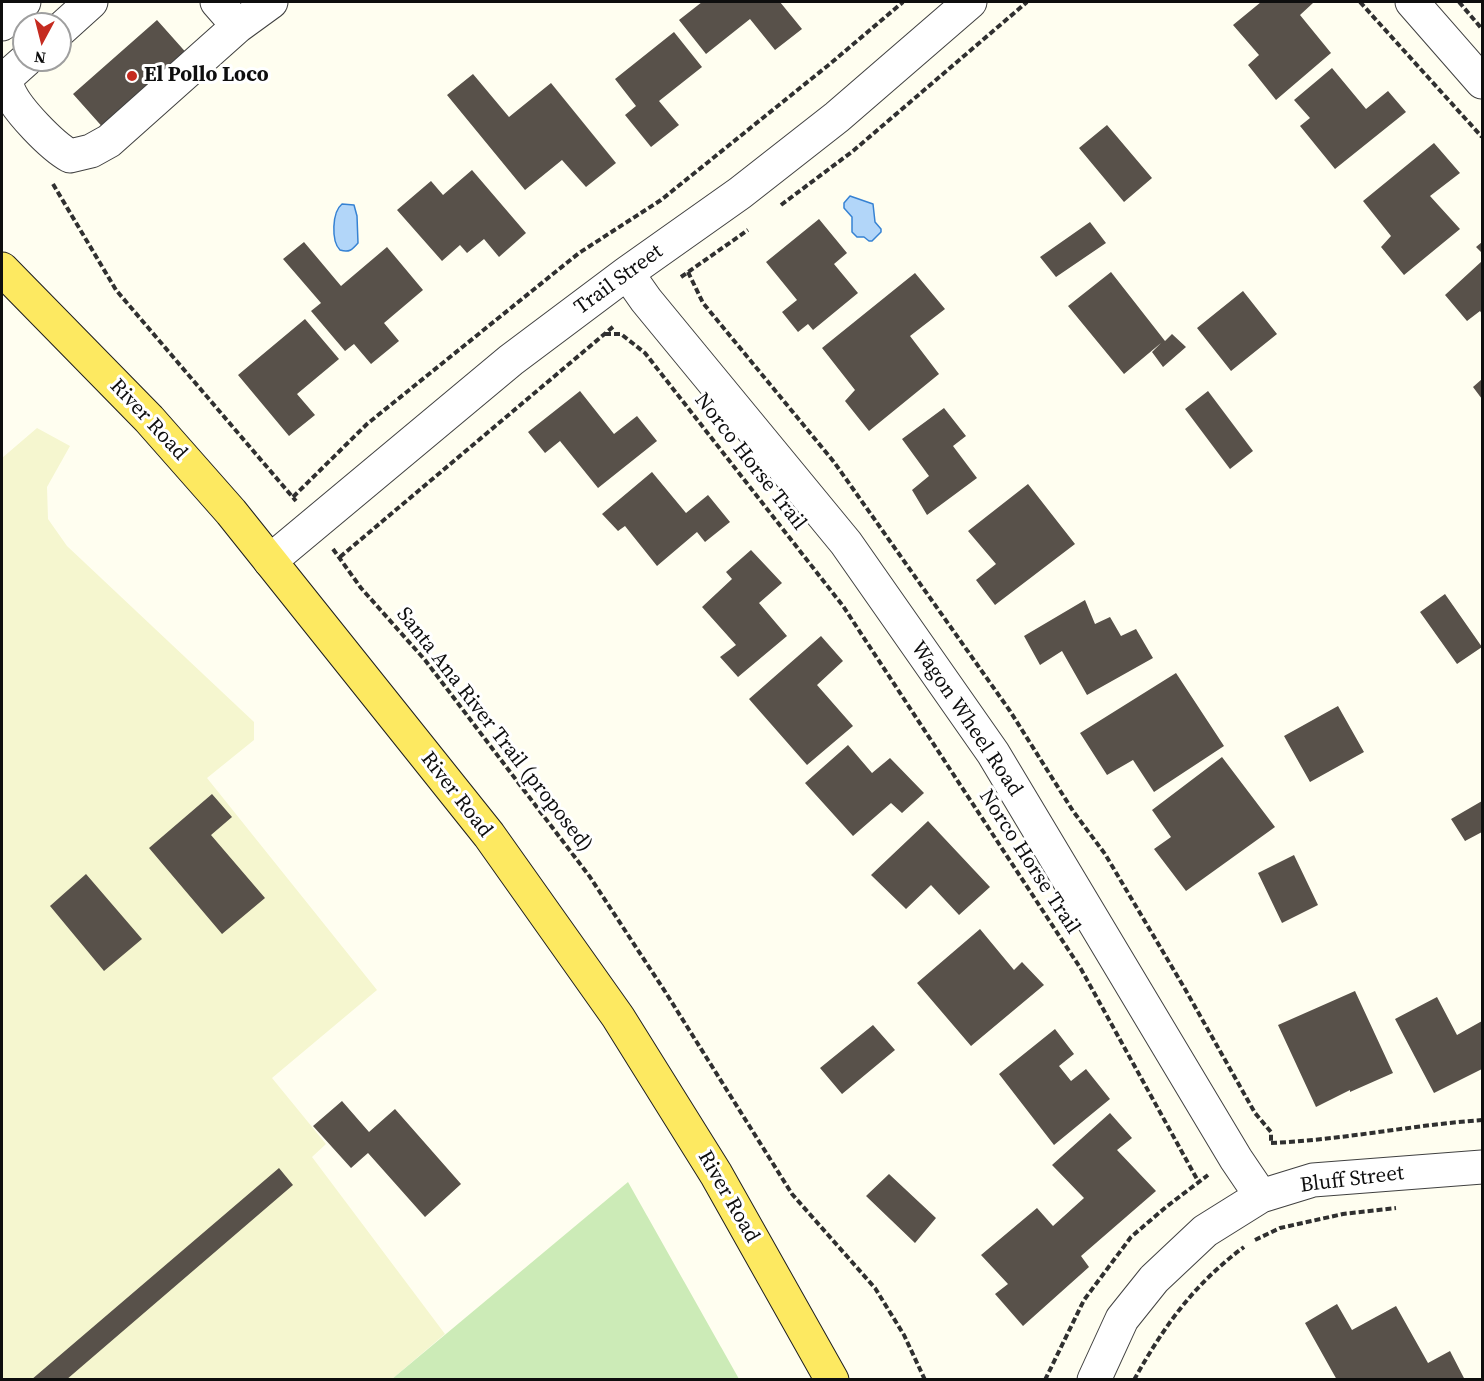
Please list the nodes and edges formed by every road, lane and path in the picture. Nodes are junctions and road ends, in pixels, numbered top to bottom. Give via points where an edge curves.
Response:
1 (24, 2) edge
2 (91, 2) edge
3 (217, 2) edge
4 (271, 2) edge
5 (903, 2) edge
6 (970, 2) edge
7 (1027, 2) edge
8 (1360, 2) edge
9 (1412, 2) edge
10 (1459, 2) edge
11 (72, 19) edge
12 (2, 24) edge
13 (238, 26) junction
14 (1482, 29) edge
15 (16, 72) edge
16 (1482, 82) edge
17 (1482, 137) edge
18 (51, 182) dead end
19 (779, 207) dead end
20 (751, 228) dead end
21 (2, 269) edge
22 (627, 273) junction
23 (646, 300) junction
24 (604, 334) junction
25 (293, 497) junction
26 (315, 525) junction
27 (339, 557) junction
28 (270, 561) junction
29 (1482, 1167) edge
30 (1198, 1181) dead end
31 (1261, 1196) junction
32 (1401, 1208) dead end
33 (832, 1380) edge
34 (925, 1380) edge
35 (1094, 1380) edge
36 (1134, 1380) edge

1 - 12 street
2 - 11 street
3 - 13 street
4 - 13 street
5 - 25 path via 661,200 579,253 366,424
6 - 22 street, Trail Street via 837,117 740,193
7 - 19 path via 853,150
8 - 17 path
9 - 16 street
10 - 14 path
13 - 15 street via 109,141 70,156 45,138 8,90
18 - 25 path, Santa Ana River Trail (proposed) via 116,291
20 - 23 path
21 - 28 main road, River Road via 149,419
22 - 23 street, Wagon Wheel Road
22 - 26 street, Trail Street via 511,360
23 - 24 path
23 - 31 street, Wagon Wheel Road via 846,543 993,753
24 - 27 path
24 - 30 path, Norco Horse Trail via 621,334 645,353 843,606 1081,969
25 - 26 path, Santa Ana River Trail (proposed)
26 - 27 path, Santa Ana River Trail (proposed)
26 - 28 street, Trail Street
27 - 34 path, Santa Ana River Trail (proposed) via 425,660 590,878 792,1194 875,1288 904,1335
28 - 33 main road, River Road via 489,836 618,1017 716,1174
29 - 31 street, Bluff Street via 1313,1180
31 - 35 street, Bluff Street via 1205,1231 1154,1280 1122,1319
32 - 36 path via 1343,1214 1280,1228 1251,1242 1220,1265 1188,1298 1157,1338

